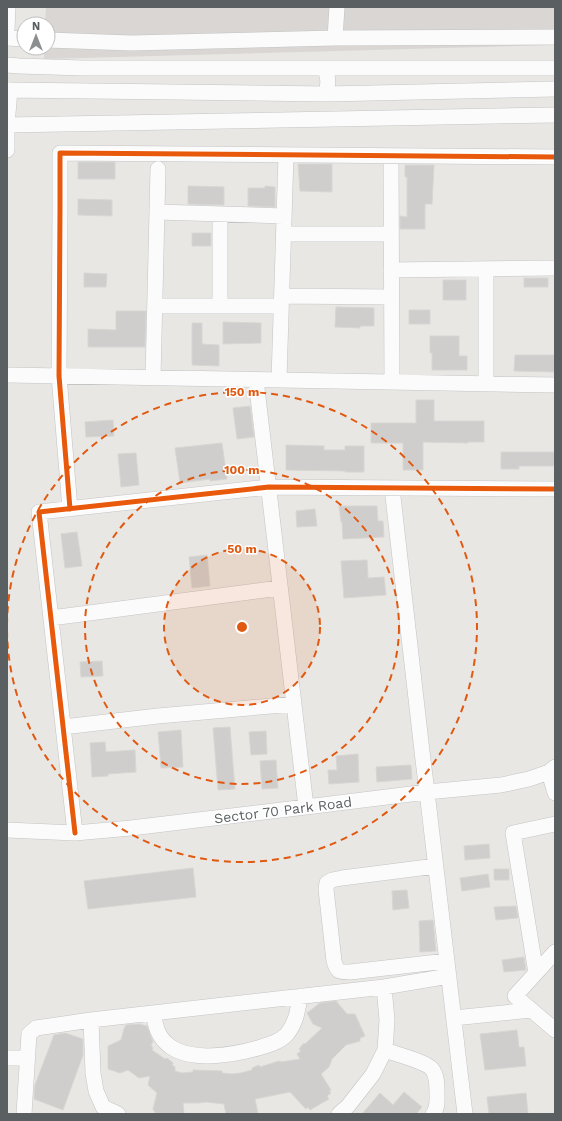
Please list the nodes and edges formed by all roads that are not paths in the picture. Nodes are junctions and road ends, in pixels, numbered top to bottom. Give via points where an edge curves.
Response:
1 (8, 7) edge
2 (337, 7) edge
3 (7, 30) edge
4 (555, 37) edge
5 (335, 38) junction
6 (56, 40) edge
7 (7, 65) edge
8 (325, 68) junction
9 (488, 68) junction
10 (555, 68) edge
11 (555, 89) edge
12 (8, 90) edge
13 (489, 91) junction
14 (326, 94) junction
15 (555, 115) edge
16 (7, 125) edge
17 (7, 150) edge
18 (286, 155) junction
19 (391, 156) junction
20 (555, 157) edge
21 (158, 168) dead end
22 (157, 212) junction
23 (220, 214) junction
24 (284, 216) junction
25 (284, 234) junction
26 (391, 234) junction
27 (555, 268) edge
28 (391, 270) junction
29 (486, 270) junction
30 (391, 298) junction
31 (281, 301) junction
32 (155, 306) junction
33 (220, 306) junction
34 (7, 375) edge
35 (59, 376) junction
36 (153, 378) junction
37 (256, 380) junction
38 (279, 380) junction
39 (392, 382) junction
40 (486, 384) junction
41 (555, 385) edge
42 (268, 487) junction
43 (392, 488) junction
44 (555, 489) edge
45 (70, 509) junction
46 (280, 588) junction
47 (51, 618) junction
48 (294, 704) junction
49 (63, 726) junction
50 (552, 769) edge
51 (427, 792) junction
52 (555, 794) edge
53 (306, 807) junction
54 (555, 824) edge
55 (7, 830) edge
56 (75, 833) junction
57 (436, 866) junction
58 (555, 952) edge
59 (448, 968) junction
60 (536, 973) junction
61 (384, 987) junction
62 (300, 996) junction
63 (531, 1010) junction
64 (153, 1013) junction
65 (454, 1018) junction
66 (91, 1020) junction
67 (555, 1030) edge
68 (385, 1050) junction
69 (7, 1058) edge
70 (27, 1058) junction
71 (100, 1111) edge
72 (24, 1114) edge
73 (118, 1114) edge
74 (339, 1114) edge
75 (433, 1114) edge
76 (465, 1114) edge

1 - 3 street
2 - 5 street
4 - 5 street
5 - 6 street via 131,43
7 - 8 street via 83,68
8 - 9 street
8 - 14 street via 328,77
9 - 10 street
9 - 13 street
11 - 13 street
12 - 14 street
12 - 16 street
13 - 14 street
15 - 16 street
16 - 17 street
18 - 19 street
18 - 24 street
18 - 35 street via 60,153
19 - 20 street
19 - 26 street
21 - 22 street
22 - 23 street
22 - 32 street
23 - 24 street
23 - 33 street
24 - 25 street
25 - 26 street
25 - 31 street
26 - 28 street
27 - 29 street
28 - 29 street
28 - 30 street
29 - 40 street
30 - 31 street
30 - 39 street
31 - 33 street
31 - 38 street
32 - 33 street
32 - 36 street
34 - 35 street
35 - 36 street
35 - 45 street
36 - 37 street
37 - 38 street
37 - 42 street
38 - 39 street
39 - 40 street
40 - 41 street
42 - 43 street
42 - 45 street
42 - 46 street
43 - 44 street
43 - 51 street
45 - 47 street via 39,512
46 - 47 street
46 - 48 street
47 - 49 street
48 - 49 street
48 - 53 street
49 - 56 street
50 - 51 street, Sector 70 Park Road via 529,779 501,785
50 - 52 street
51 - 53 street, Sector 70 Park Road
51 - 57 street
53 - 56 street, Sector 70 Park Road
54 - 60 street via 513,833
55 - 56 street, Sector 70 Park Road
57 - 59 street
57 - 59 street via 342,878 327,883 334,961 340,972
58 - 60 street
59 - 61 street
59 - 65 street
60 - 63 street via 514,996
61 - 62 street
61 - 68 street via 387,1020
62 - 64 street
62 - 64 street via 298,1012 287,1035 263,1047 223,1056 200,1056 172,1048 162,1040
63 - 65 street
63 - 67 street
64 - 66 street
65 - 76 street
66 - 70 street via 36,1028 29,1034
66 - 71 street via 93,1073
68 - 74 street via 373,1074
68 - 75 street via 427,1065 433,1070 437,1110
69 - 70 street
70 - 72 street
71 - 73 street

